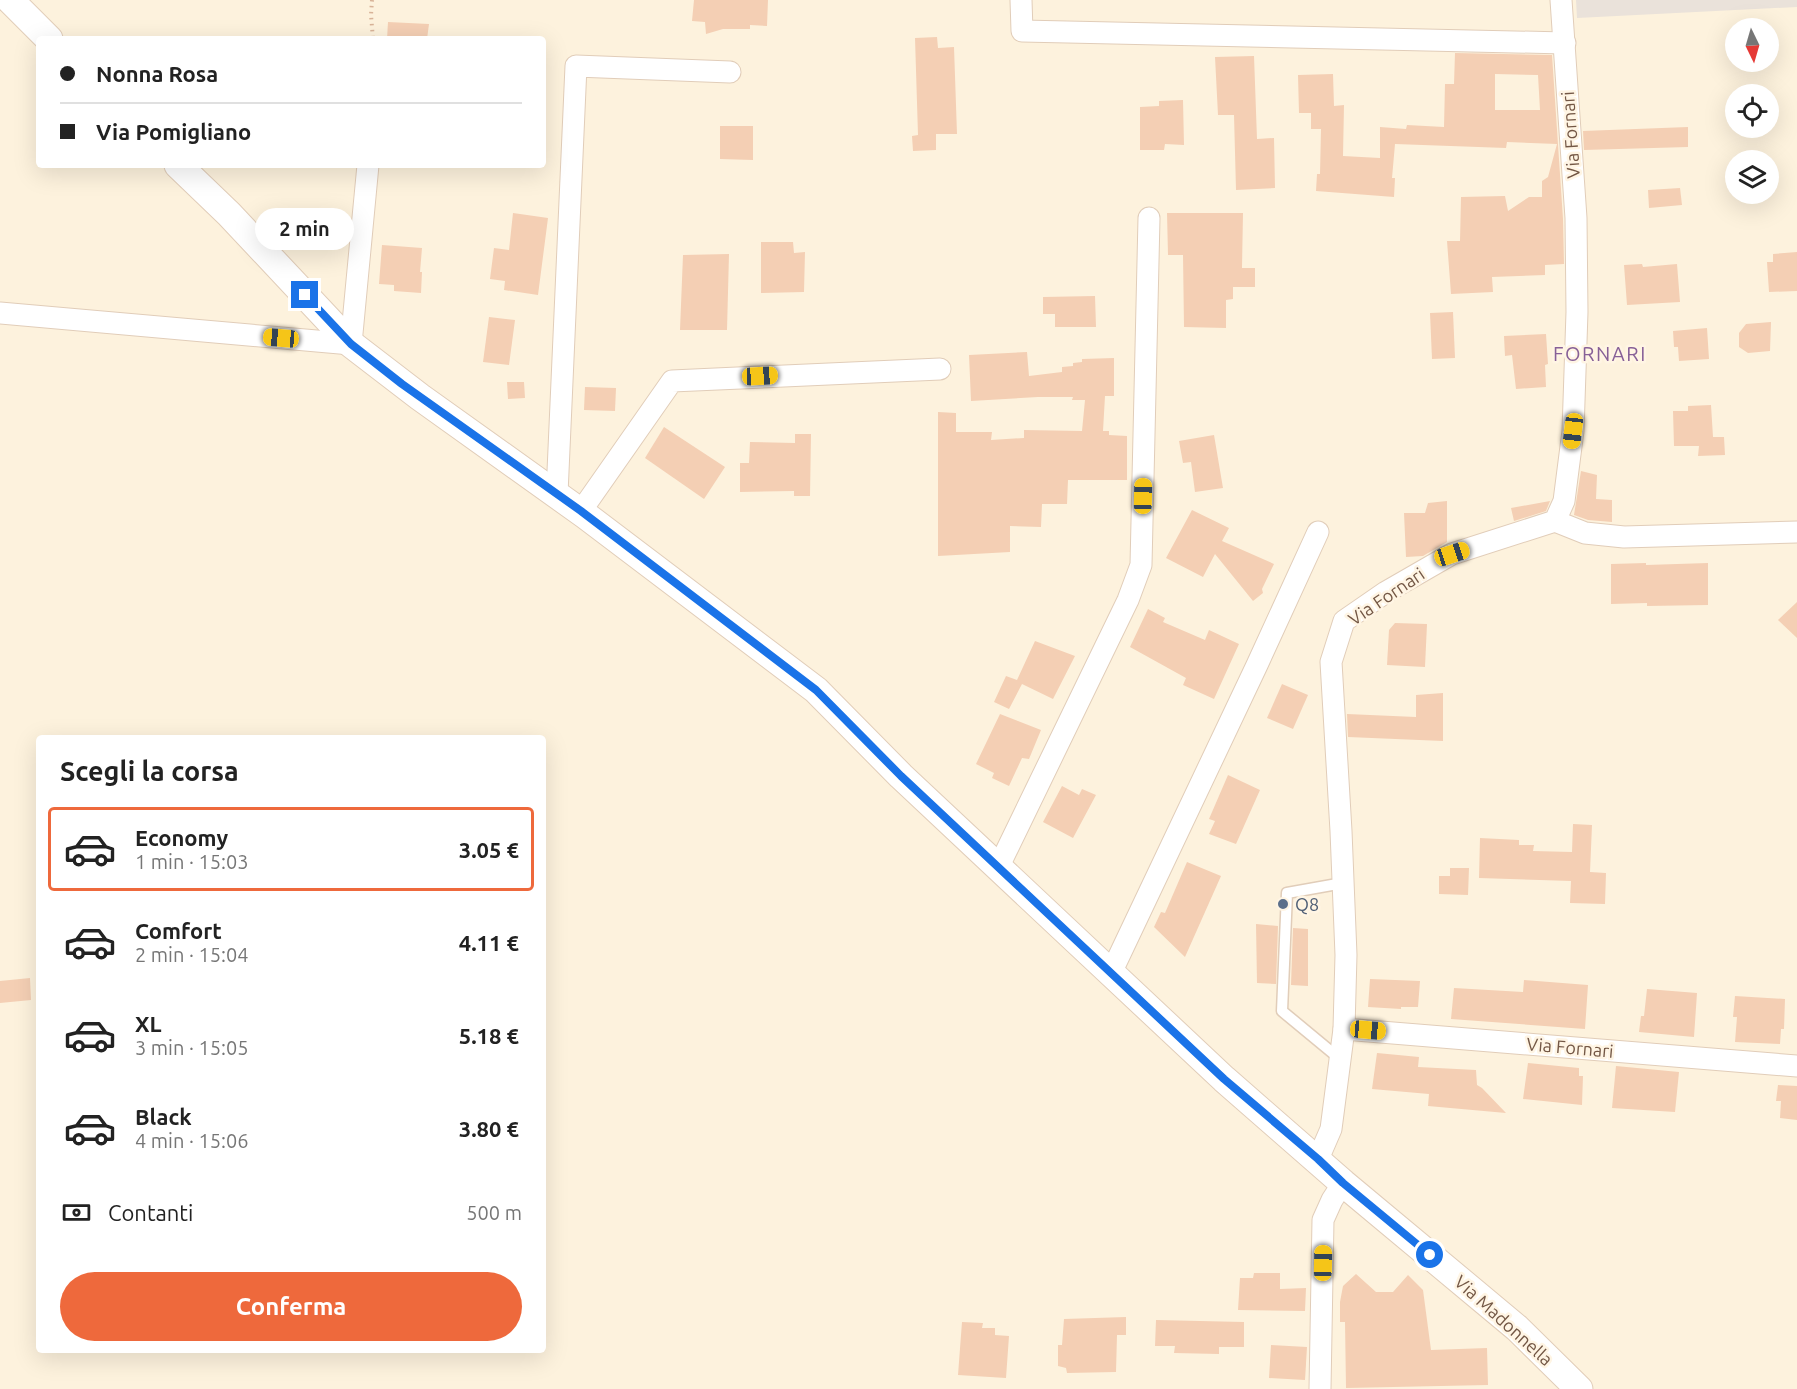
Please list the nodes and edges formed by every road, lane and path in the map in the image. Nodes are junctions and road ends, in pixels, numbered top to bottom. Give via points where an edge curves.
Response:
1 (9, 0) edge
2 (372, 0) edge
3 (1021, 0) edge
4 (1561, 0) edge
5 (47, 36) edge
6 (373, 36) edge
7 (1565, 44) junction
8 (730, 72) dead end
9 (181, 168) edge
10 (368, 168) edge
11 (1149, 218) dead end
12 (0, 313) edge
13 (351, 344) junction
14 (940, 369) dead end
15 (557, 494) junction
16 (581, 511) junction
17 (1555, 521) junction
18 (1797, 531) edge
19 (1318, 532) dead end
20 (998, 868) junction
21 (1343, 883) junction
22 (1111, 973) junction
23 (1344, 1029) junction
24 (1340, 1059) junction
25 (1797, 1066) edge
26 (1318, 1159) junction
27 (1343, 1183) junction
28 (1320, 1389) edge
29 (1579, 1389) edge

1 - 5 street
2 - 6 path
3 - 7 street via 1022,31
4 - 7 street, Via Fornari
7 - 17 street, Via Fornari via 1576,218 1577,312 1573,431 1564,501
8 - 15 street via 576,66
9 - 13 street, Via Madonnella
10 - 13 street
11 - 20 street via 1141,565 1128,600
12 - 13 street
13 - 15 street, Via Madonnella
14 - 16 street via 672,381
15 - 16 street, Via Madonnella
16 - 20 street, Via Madonnella via 816,690
17 - 18 street via 1585,533 1624,537
17 - 21 street, Via Fornari via 1452,554 1344,621 1331,662
19 - 22 street
20 - 22 street, Via Madonnella
21 - 23 street, Via Fornari
21 - 24 lane via 1287,893 1282,1011
22 - 26 street, Via Madonnella via 1224,1079
23 - 24 street, Via Fornari
23 - 25 street, Via Fornari
24 - 26 street, Via Fornari via 1331,1129
26 - 27 street, Via Madonnella
27 - 28 street via 1323,1220
27 - 29 street, Via Madonnella via 1517,1328

